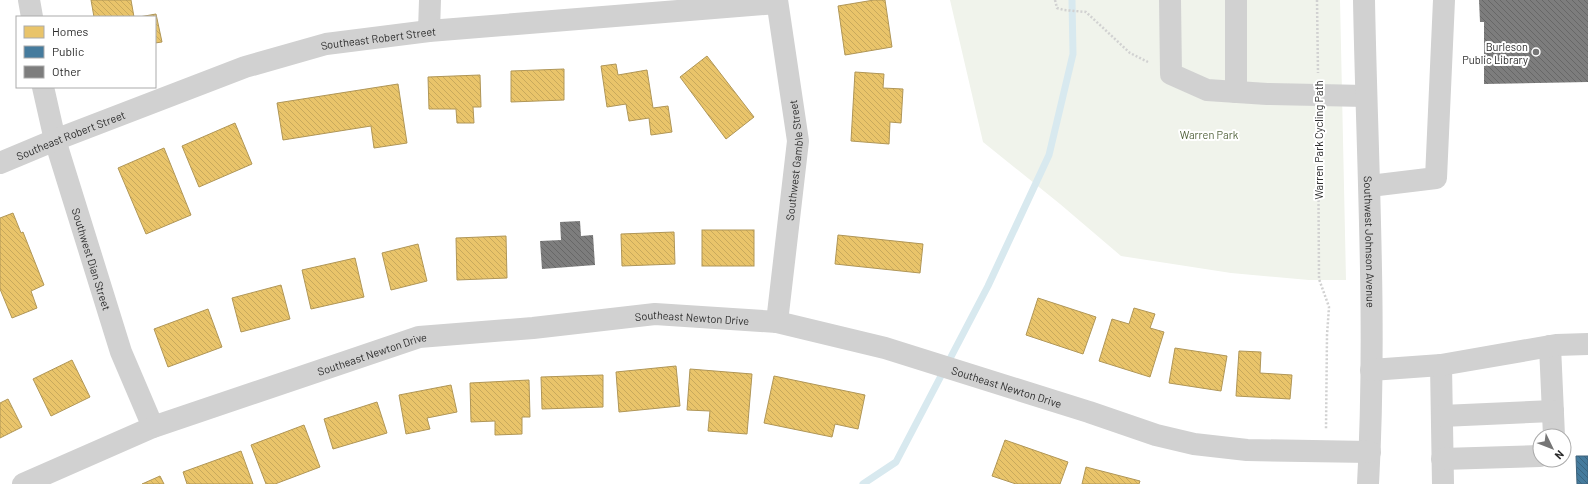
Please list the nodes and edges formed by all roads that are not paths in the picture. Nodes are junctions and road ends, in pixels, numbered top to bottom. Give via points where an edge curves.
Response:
1 (29, 0) edge
2 (430, 0) edge
3 (1170, 0) edge
4 (1236, 0) edge
5 (1364, 0) edge
6 (1444, 0) edge
7 (777, 2) edge
8 (32, 16) edge
9 (429, 32) junction
10 (43, 88) edge
11 (1236, 92) junction
12 (1366, 96) junction
13 (55, 140) junction
14 (0, 163) edge
15 (1370, 186) junction
16 (777, 322) junction
17 (1588, 344) edge
18 (1550, 346) junction
19 (1441, 365) junction
20 (1371, 370) junction
21 (1553, 411) junction
22 (1442, 416) junction
23 (153, 427) junction
24 (1554, 428) edge
25 (1370, 452) junction
26 (1532, 456) edge
27 (1442, 459) junction
28 (23, 484) edge
29 (1368, 484) edge
30 (1443, 484) edge

1 - 8 street
2 - 9 street
3 - 11 street via 1171,74 1207,90
4 - 11 street
5 - 12 street, Southwest Johnson Avenue
6 - 15 street via 1436,178
7 - 9 street, Southeast Robert Street
7 - 16 street, Southwest Gamble Street via 798,141
9 - 13 street, Southeast Robert Street via 326,44 253,65
10 - 13 street, Southwest Dian Street
11 - 12 street
12 - 15 street, Southwest Johnson Avenue
13 - 14 street, Southeast Robert Street
13 - 23 street, Southwest Dian Street via 121,352
15 - 20 street, Southwest Johnson Avenue
16 - 23 street, Southeast Newton Drive via 655,314 533,328 419,337
16 - 25 street, Southeast Newton Drive via 885,348 1089,412 1156,436 1247,450
17 - 18 street
18 - 19 street
18 - 21 street
19 - 20 street
19 - 22 street
20 - 25 street, Southwest Johnson Avenue
21 - 22 street
21 - 24 street
22 - 27 street
23 - 28 street, Southeast Newton Drive
25 - 29 street, Southwest Johnson Avenue
26 - 27 street
27 - 30 street

